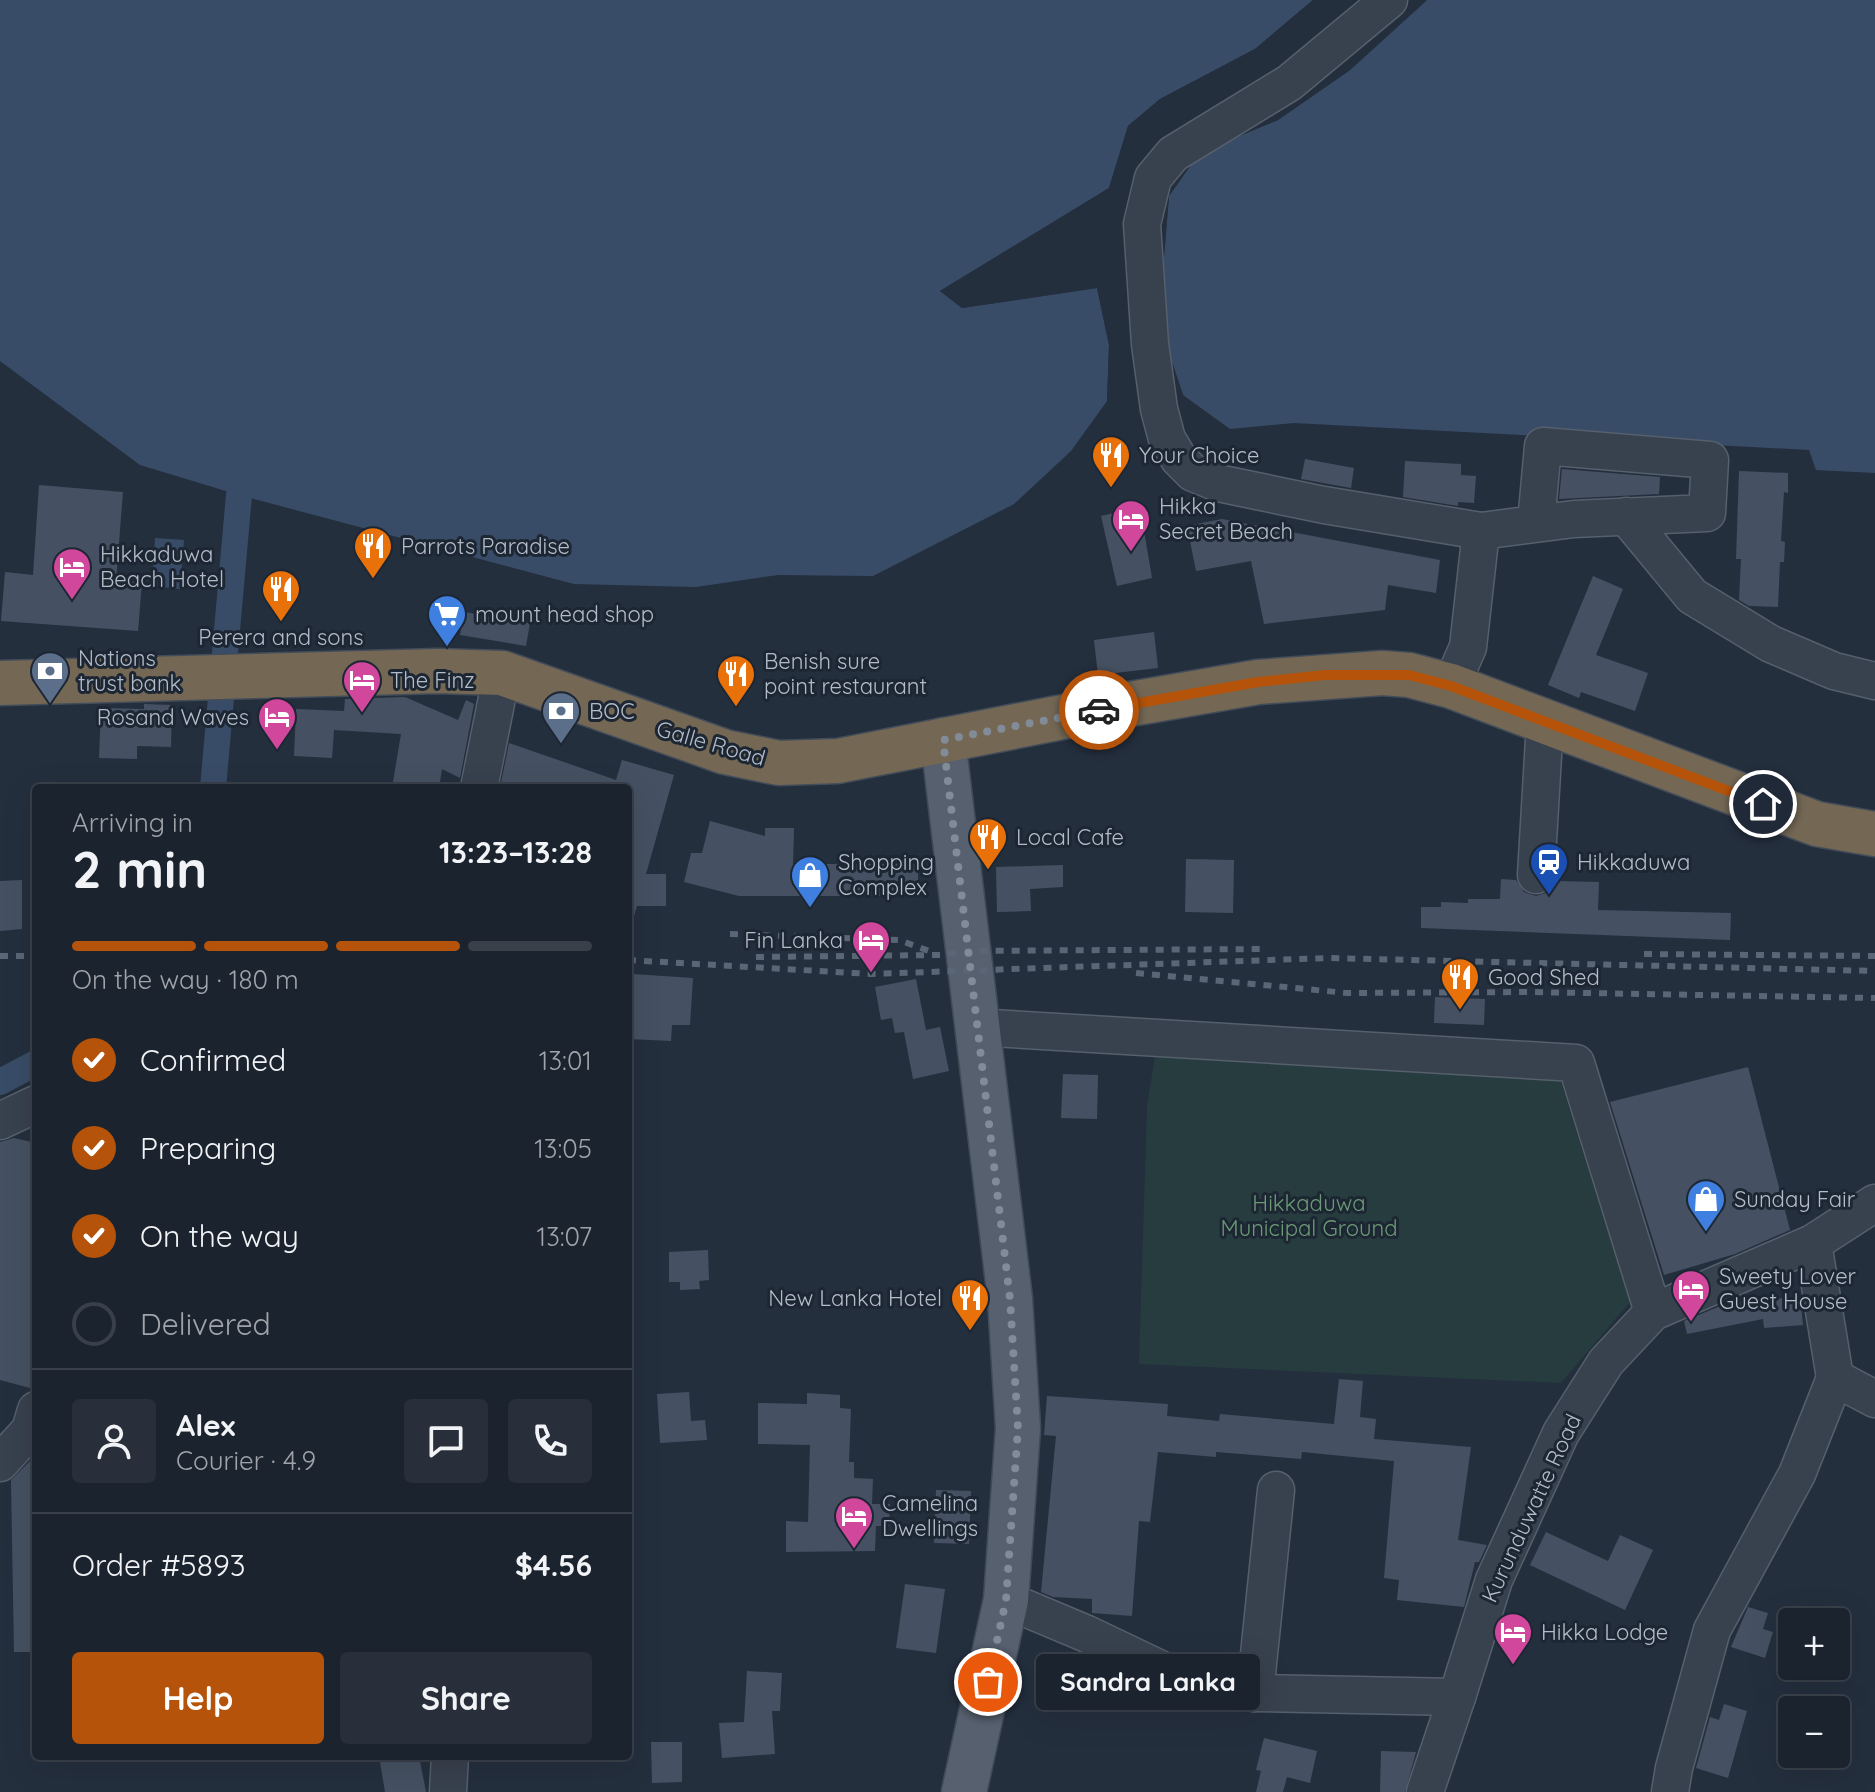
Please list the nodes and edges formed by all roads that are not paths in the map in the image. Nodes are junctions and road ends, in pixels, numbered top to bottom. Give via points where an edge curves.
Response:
1 (1389, 0) edge
2 (1626, 516) junction
3 (1536, 523) junction
4 (1481, 531) junction
5 (502, 673) junction
6 (1875, 681) edge
7 (0, 683) edge
8 (1451, 686) junction
9 (1545, 722) junction
10 (943, 740) junction
11 (480, 784) edge
12 (1875, 834) edge
13 (1536, 875) dead end
14 (975, 1027) junction
15 (32, 1106) edge
16 (0, 1121) edge
17 (1875, 1203) edge
18 (1813, 1243) junction
19 (1653, 1312) junction
20 (1835, 1378) junction
21 (1875, 1399) edge
22 (32, 1427) edge
23 (0, 1463) edge
24 (1276, 1490) dead end
25 (1006, 1600) junction
26 (1255, 1693) junction
27 (1457, 1697) junction
28 (450, 1760) edge
29 (448, 1792) edge
30 (964, 1792) edge
31 (1425, 1792) edge
32 (1670, 1792) edge

1 - 4 street via 1289,83 1173,154 1153,178 1142,224 1159,409 1179,459 1193,473 1218,483
2 - 3 street
2 - 3 street via 1707,513 1710,460 1543,446
2 - 6 street via 1692,596 1771,644 1834,671
3 - 4 street
4 - 8 street via 1468,647
5 - 7 highway, Galle Road
5 - 10 highway, Galle Road via 725,752 779,763 838,761
5 - 11 street
8 - 9 highway, Galle Road
8 - 10 highway, Galle Road via 1409,675 1258,682
9 - 12 highway, Galle Road via 1817,824
9 - 13 street
10 - 14 main road
14 - 19 street via 1576,1063
14 - 25 main road via 1010,1299 1018,1428
15 - 16 street
17 - 18 street, Kurunduwatte Road
18 - 19 street, Kurunduwatte Road
18 - 20 street
19 - 27 street, Kurunduwatte Road via 1606,1362 1561,1433 1494,1580
20 - 21 street
20 - 32 street via 1797,1474 1712,1630
22 - 23 street
24 - 26 street
25 - 26 street via 1198,1687
25 - 30 main road
26 - 27 street
27 - 31 street, Kurunduwatte Road
28 - 29 street

